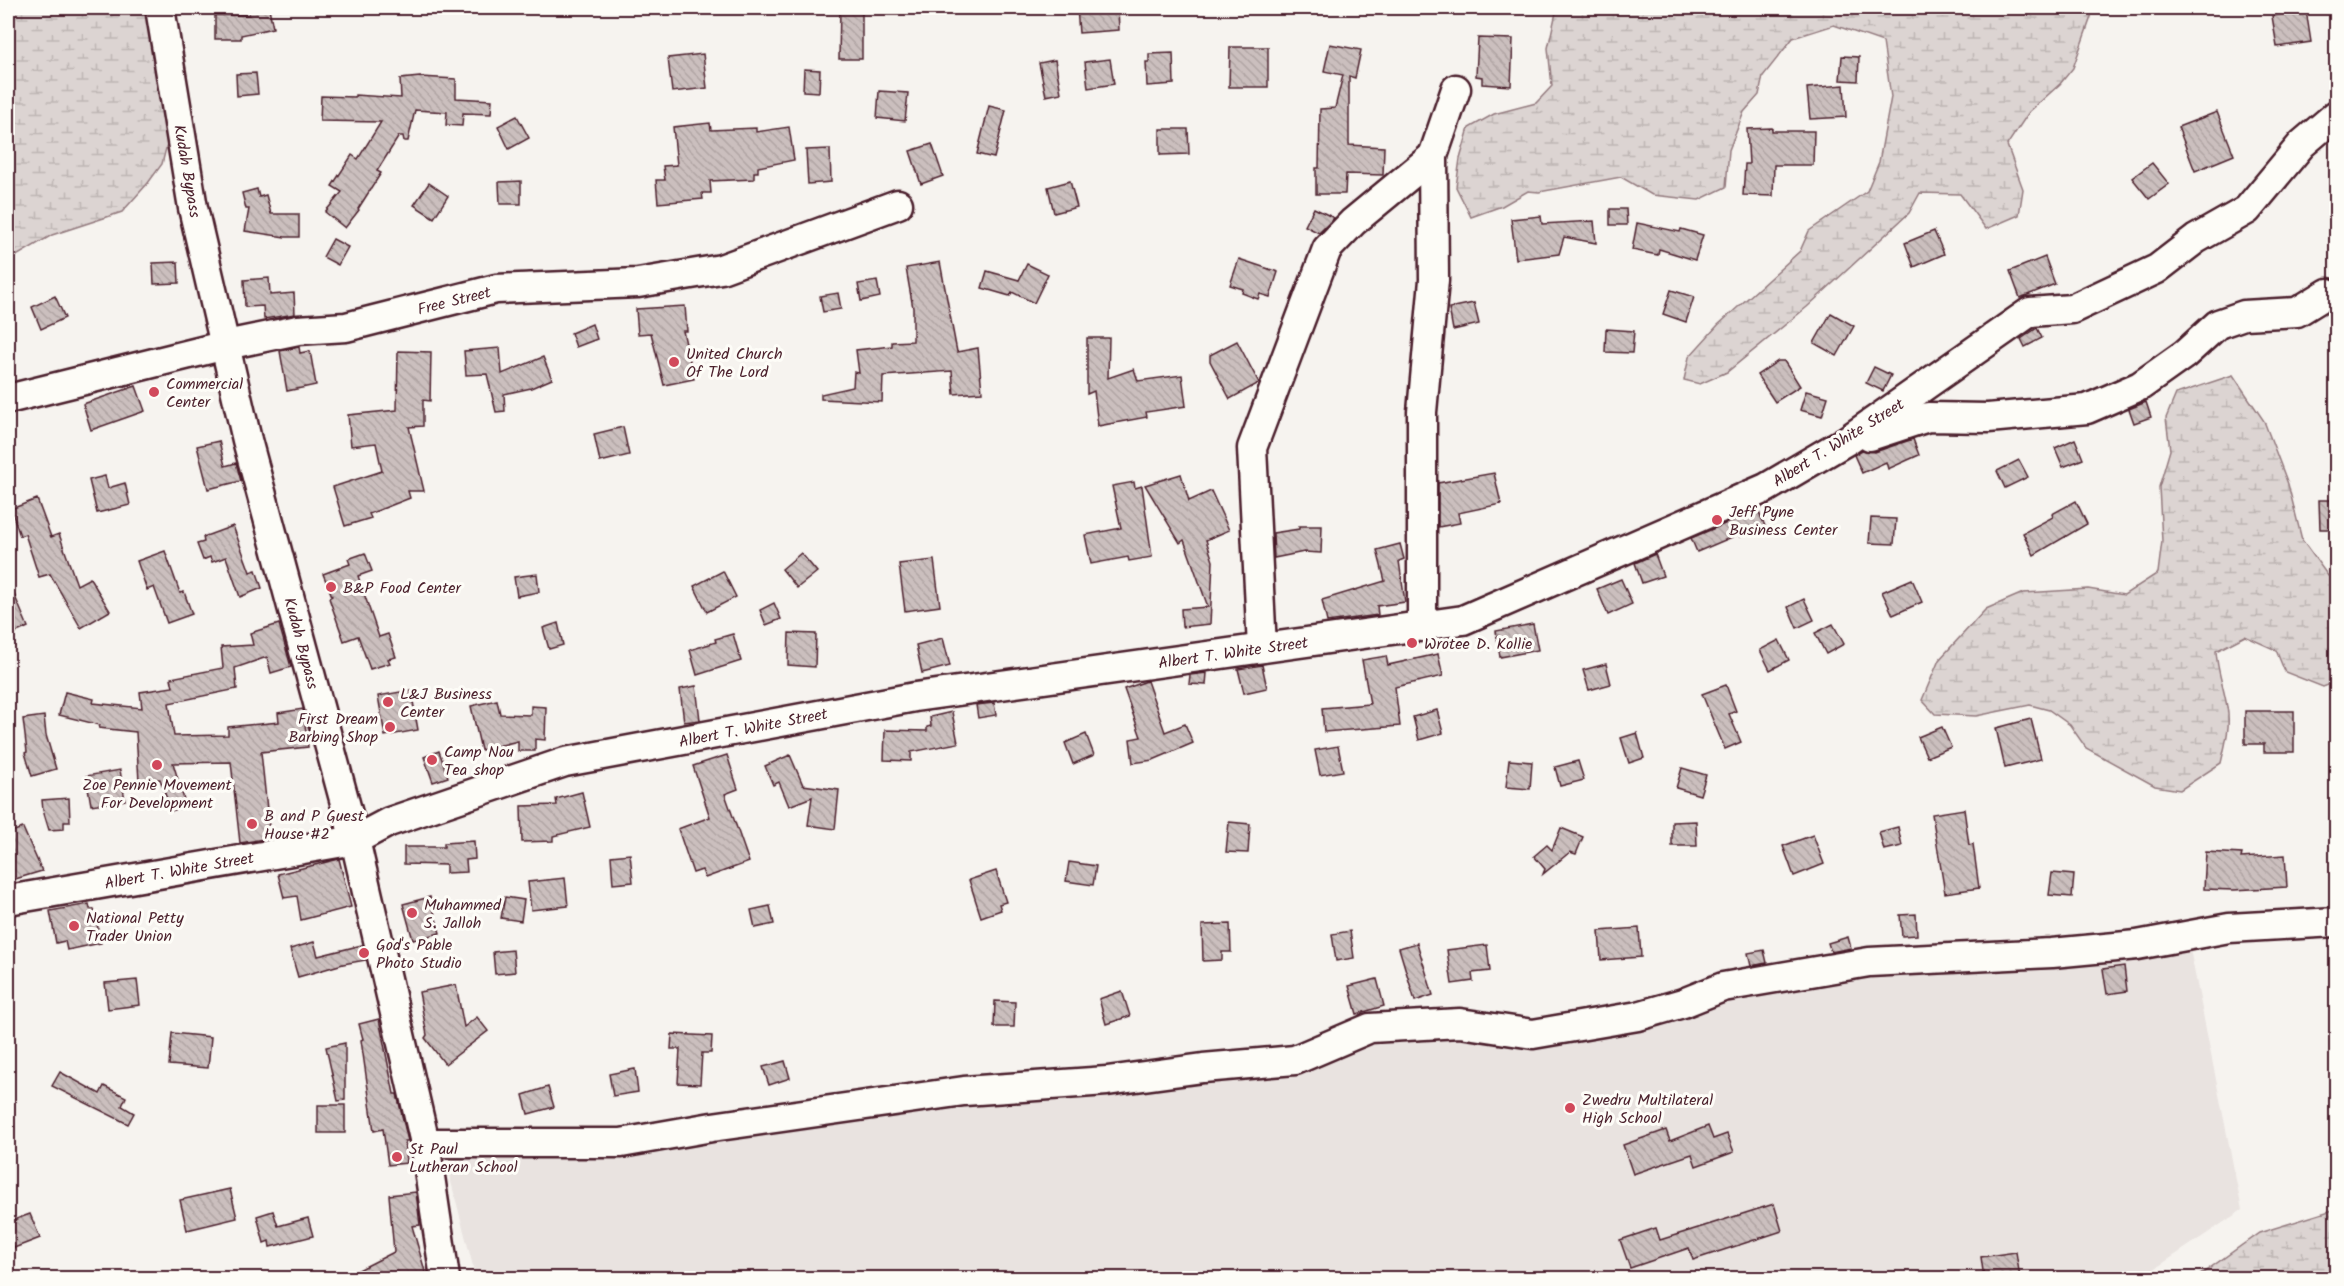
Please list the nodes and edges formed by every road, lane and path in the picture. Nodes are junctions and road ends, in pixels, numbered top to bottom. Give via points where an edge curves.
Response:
1 (160, 8) edge
2 (1456, 89) dead end
3 (2337, 115) edge
4 (1433, 156) junction
5 (898, 204) dead end
6 (2328, 293) dead end
7 (226, 345) junction
8 (1962, 362) junction
9 (8, 399) edge
10 (1928, 417) junction
11 (1846, 441) junction
12 (1422, 627) junction
13 (1262, 648) junction
14 (355, 840) junction
15 (8, 900) edge
16 (2337, 922) edge
17 (425, 1143) junction
18 (445, 1278) edge

1 - 7 street, Kudah Bypass via 193,208
2 - 4 street
3 - 8 street, Albert T. White Street via 2302,144 2247,210 2196,239 2157,268 2072,309 2030,312
4 - 12 street via 1434,280 1422,412
4 - 13 street via 1353,222 1327,249 1252,448
5 - 7 street, Free Street via 721,269 638,283 496,289 346,327 298,330
6 - 10 street via 2297,312 2244,315 2218,324 2140,386 2087,409 1988,418
7 - 9 street, Free Street
7 - 14 street, Kudah Bypass via 247,440
8 - 10 street
8 - 11 street, Albert T. White Street
10 - 11 street
11 - 12 street, Albert T. White Street via 1766,488 1463,620
12 - 13 street, Albert T. White Street
13 - 14 street, Albert T. White Street via 915,697 565,762 389,822
14 - 15 street, Albert T. White Street
14 - 17 street, Kudah Bypass
16 - 17 street via 2229,928 2137,945 2052,953 1869,962 1722,987 1638,1016 1533,1034 1460,1023 1370,1028 1295,1060 1107,1081 964,1091 621,1143
17 - 18 street, Kudah Bypass

